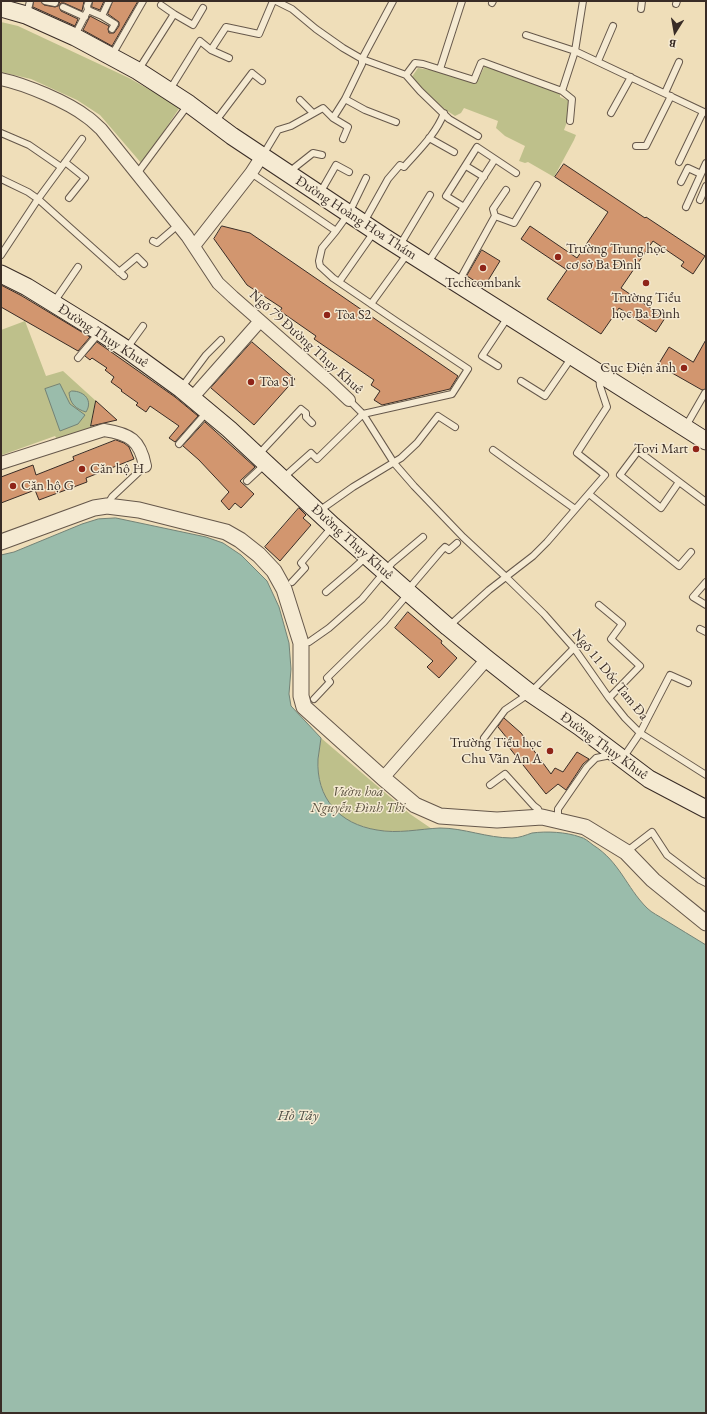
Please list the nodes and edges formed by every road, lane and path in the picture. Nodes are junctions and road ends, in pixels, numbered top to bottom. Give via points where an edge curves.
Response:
1 (45, 1) edge
2 (55, 1) edge
3 (89, 1) edge
4 (109, 1) edge
5 (143, 1) edge
6 (273, 1) edge
7 (276, 1) edge
8 (393, 1) edge
9 (462, 1) edge
10 (583, 1) edge
11 (642, 1) edge
12 (161, 5) dead end
13 (62, 7) dead end
14 (1, 8) edge
15 (28, 8) edge
16 (203, 8) dead end
17 (641, 9) dead end
18 (88, 10) junction
19 (174, 14) junction
20 (102, 16) junction
21 (85, 17) junction
22 (613, 26) dead end
23 (112, 29) dead end
24 (526, 35) dead end
25 (74, 37) junction
26 (211, 50) junction
27 (575, 51) junction
28 (112, 56) junction
29 (229, 58) dead end
30 (362, 59) junction
31 (598, 61) junction
32 (679, 62) dead end
33 (440, 69) junction
34 (138, 71) junction
35 (406, 75) junction
36 (631, 77) junction
37 (1, 79) edge
38 (474, 80) junction
39 (262, 81) dead end
40 (482, 83) dead end
41 (169, 91) junction
42 (562, 91) junction
43 (668, 95) junction
44 (345, 99) junction
45 (300, 100) dead end
46 (189, 104) junction
47 (704, 112) edge
48 (313, 113) junction
49 (444, 113) junction
50 (611, 113) dead end
51 (333, 118) junction
52 (570, 121) dead end
53 (396, 122) dead end
54 (214, 123) junction
55 (1, 133) edge
56 (478, 136) dead end
57 (429, 138) junction
58 (82, 139) dead end
59 (343, 139) dead end
60 (636, 146) dead end
61 (454, 152) dead end
62 (322, 155) dead end
63 (262, 156) junction
64 (495, 159) junction
65 (679, 162) dead end
66 (706, 163) edge
67 (63, 164) junction
68 (466, 166) junction
69 (349, 172) dead end
70 (251, 173) junction
71 (516, 173) dead end
72 (136, 174) junction
73 (288, 174) junction
74 (701, 174) junction
75 (484, 177) junction
76 (366, 178) dead end
77 (1, 179) edge
78 (681, 182) dead end
79 (538, 185) dead end
80 (706, 186) edge
81 (506, 190) dead end
82 (319, 194) junction
83 (430, 194) dead end
84 (69, 198) dead end
85 (38, 199) junction
86 (700, 200) dead end
87 (464, 207) junction
88 (686, 207) dead end
89 (349, 213) junction
90 (495, 216) junction
91 (178, 225) junction
92 (369, 227) junction
93 (336, 231) junction
94 (153, 241) dead end
95 (194, 246) junction
96 (404, 249) junction
97 (1, 255) edge
98 (144, 264) dead end
99 (427, 264) junction
100 (78, 267) dead end
101 (1, 274) edge
102 (339, 282) junction
103 (458, 283) junction
104 (53, 303) junction
105 (371, 304) junction
106 (508, 315) junction
107 (260, 321) junction
108 (143, 326) dead end
109 (100, 332) junction
110 (221, 340) dead end
111 (126, 349) junction
112 (572, 357) junction
113 (78, 358) dead end
114 (498, 366) dead end
115 (599, 373) junction
116 (521, 381) dead end
117 (187, 393) junction
118 (705, 393) edge
119 (349, 400) joint
120 (208, 410) junction
121 (363, 414) junction
122 (312, 423) dead end
123 (455, 427) dead end
124 (685, 427) junction
125 (706, 441) edge
126 (179, 444) dead end
127 (493, 450) dead end
128 (260, 461) junction
129 (1, 463) edge
130 (394, 463) junction
131 (145, 466) joint
132 (283, 478) junction
133 (247, 481) dead end
134 (680, 482) junction
135 (589, 494) junction
136 (706, 502) edge
137 (107, 506) junction
138 (575, 509) junction
139 (318, 512) junction
140 (333, 526) junction
141 (423, 537) dead end
142 (1, 542) edge
143 (457, 543) dead end
144 (691, 552) dead end
145 (367, 555) junction
146 (386, 572) junction
147 (506, 577) junction
148 (292, 582) dead end
149 (706, 582) edge
150 (326, 592) dead end
151 (409, 593) junction
152 (706, 604) edge
153 (598, 606) dead end
154 (448, 627) junction
155 (700, 628) dead end
156 (706, 632) edge
157 (309, 642) dead end
158 (574, 648) junction
159 (487, 659) junction
160 (688, 683) dead end
161 (530, 693) junction
162 (609, 698) junction
163 (314, 699) dead end
164 (640, 733) junction
165 (484, 738) dead end
166 (616, 755) junction
167 (706, 775) edge
168 (383, 778) junction
169 (490, 785) dead end
170 (706, 808) edge
171 (542, 817) junction
172 (558, 820) junction
173 (626, 852) junction
174 (706, 883) edge
175 (706, 923) edge

1 - 2 lane
3 - 18 lane
4 - 20 lane
5 - 28 lane
6 - 26 lane via 259,34 226,27
7 - 30 lane via 292,9 316,29
8 - 30 lane
9 - 33 lane
10 - 27 lane
11 - 17 lane
12 - 19 lane
13 - 21 lane
14 - 15 main road, Đường Hoàng Hoa Thám
15 - 25 main road, Đường Hoàng Hoa Thám
16 - 19 lane via 193,25
18 - 20 lane
18 - 21 lane
19 - 34 lane
20 - 23 lane via 115,24
21 - 25 lane
22 - 31 lane
24 - 27 lane
25 - 28 main road, Đường Hoàng Hoa Thám
26 - 29 lane
26 - 41 lane via 200,40
27 - 31 lane
27 - 42 lane
28 - 34 main road, Đường Hoàng Hoa Thám
30 - 35 lane
30 - 44 lane
31 - 36 lane
32 - 43 lane
33 - 35 lane via 415,63
33 - 38 lane
34 - 41 main road, Đường Hoàng Hoa Thám
35 - 49 lane
36 - 43 lane
36 - 50 lane
37 - 72 street, Ngõ 79 Đường Thụy Khuê via 14,81 42,93 86,116 100,129
38 - 40 lane
38 - 42 lane via 483,62
39 - 54 lane via 252,73
41 - 46 main road, Đường Hoàng Hoa Thám
42 - 52 lane via 572,99
43 - 47 lane
43 - 60 lane via 646,146
44 - 51 lane
44 - 53 lane
45 - 48 lane
46 - 54 main road, Đường Hoàng Hoa Thám
46 - 72 lane
47 - 65 lane
48 - 51 lane via 323,108
48 - 63 lane via 291,126 278,130
49 - 56 lane via 449,119
49 - 57 lane
51 - 59 lane via 348,127
54 - 63 main road, Đường Hoàng Hoa Thám
55 - 67 lane
57 - 61 lane
57 - 92 lane via 404,167 400,166 388,179
58 - 67 lane
62 - 73 lane via 313,153
63 - 70 street
63 - 73 main road, Đường Hoàng Hoa Thám
64 - 68 lane via 477,147
64 - 71 lane
64 - 75 lane
66 - 74 lane
67 - 84 lane via 85,178
67 - 85 lane
68 - 75 lane
68 - 87 lane via 446,196
69 - 82 lane via 336,165
70 - 93 lane
70 - 95 street
72 - 91 street, Ngõ 79 Đường Thụy Khuê
73 - 82 main road, Đường Hoàng Hoa Thám
74 - 78 lane via 688,168
74 - 88 lane
75 - 87 lane
76 - 89 lane
77 - 85 lane
79 - 90 lane via 514,223
80 - 86 lane
81 - 90 lane via 493,209
82 - 89 main road, Đường Hoàng Hoa Thám
83 - 96 lane
85 - 97 lane
85 - 98 lane via 122,274 137,256
87 - 99 lane
89 - 92 main road, Đường Hoàng Hoa Thám
89 - 93 lane
90 - 103 lane
91 - 94 lane via 157,243
91 - 95 street, Ngõ 79 Đường Thụy Khuê
92 - 96 main road, Đường Hoàng Hoa Thám
92 - 102 lane
93 - 102 lane via 322,248 319,261 320,266
95 - 107 street, Ngõ 79 Đường Thụy Khuê via 218,283
96 - 99 main road, Đường Hoàng Hoa Thám
96 - 105 lane
99 - 103 main road, Đường Hoàng Hoa Thám
100 - 104 lane
101 - 104 main road, Đường Thụy Khuê
102 - 105 lane
103 - 106 main road, Đường Hoàng Hoa Thám
104 - 109 main road, Đường Thụy Khuê
105 - 121 lane via 468,369 452,394
106 - 112 main road, Đường Hoàng Hoa Thám
106 - 114 lane via 482,356
107 - 117 street
107 - 119 street, Ngõ 79 Đường Thụy Khuê
108 - 111 lane
109 - 111 main road, Đường Thụy Khuê
109 - 113 lane
110 - 117 lane via 206,355
111 - 117 main road, Đường Thụy Khuê
112 - 115 main road, Đường Hoàng Hoa Thám
112 - 116 lane via 545,396
115 - 124 main road, Đường Hoàng Hoa Thám
115 - 135 lane via 600,386 607,407 577,453 605,475
117 - 120 main road, Đường Thụy Khuê
118 - 124 lane
119 - 121 lane, Ngõ 79 Đường Thụy Khuê
120 - 126 lane
120 - 128 main road, Đường Thụy Khuê
121 - 130 lane, Ngõ 79 Đường Thụy Khuê
121 - 132 lane via 316,459 311,453
122 - 128 lane via 301,409
123 - 130 lane via 438,416 417,443
124 - 125 main road, Đường Hoàng Hoa Thám
127 - 138 lane
128 - 132 main road, Đường Thụy Khuê
128 - 133 lane
129 - 131 street via 104,430 119,432 134,440 142,453
130 - 139 lane via 353,487
130 - 147 lane, Ngõ 79 Đường Thụy Khuê via 463,537
131 - 137 lane via 112,497
132 - 139 main road, Đường Thụy Khuê
134 - 134 lane via 638,451 620,475 661,508
134 - 136 lane
135 - 138 lane
135 - 144 lane via 679,566
137 - 142 street via 94,508
137 - 168 street via 139,510 226,532 259,555 274,571 284,589 301,643 301,696 304,707
138 - 147 lane via 534,556
139 - 140 main road, Đường Thụy Khuê
140 - 145 main road, Đường Thụy Khuê
140 - 148 lane via 301,563 305,568
141 - 146 lane via 392,563
143 - 151 lane via 450,550 445,548 441,551 412,585
145 - 146 main road, Đường Thụy Khuê
145 - 150 lane
146 - 151 main road, Đường Thụy Khuê
146 - 157 lane via 362,599
147 - 154 lane
147 - 158 lane, Ngõ 11 Dốc Tam Đa
149 - 152 lane via 694,597
151 - 154 main road, Đường Thụy Khuê
151 - 163 lane via 384,622 327,678 330,682
153 - 162 lane via 622,624 611,639 640,666
154 - 159 main road, Đường Thụy Khuê
155 - 156 lane
158 - 161 lane
158 - 162 lane, Ngõ 11 Dốc Tam Đa
159 - 161 main road, Đường Thụy Khuê
159 - 168 street
160 - 164 lane via 670,675
161 - 165 lane via 505,710
161 - 166 main road, Đường Thụy Khuê
162 - 164 lane, Ngõ 11 Dốc Tam Đa
164 - 166 lane
164 - 167 lane, Ngõ 11 Dốc Tam Đa
166 - 170 main road, Đường Thụy Khuê via 649,778
166 - 172 lane via 596,758 587,768 558,809
168 - 171 street via 415,805 440,816 497,820
169 - 171 lane via 505,774 538,809
171 - 172 street
172 - 173 street via 585,827
173 - 174 lane via 652,832 667,856
173 - 175 street via 653,880

